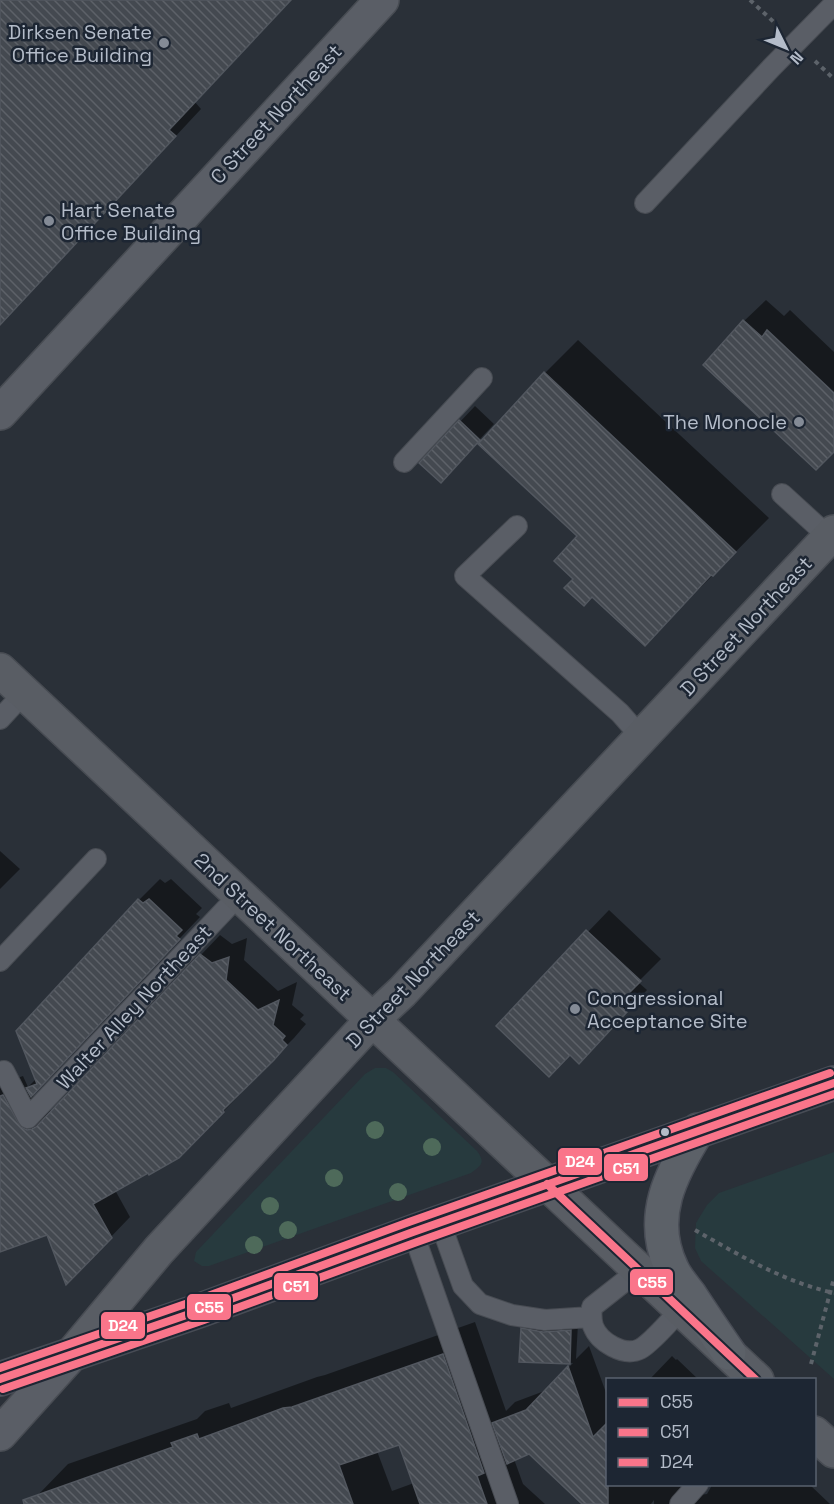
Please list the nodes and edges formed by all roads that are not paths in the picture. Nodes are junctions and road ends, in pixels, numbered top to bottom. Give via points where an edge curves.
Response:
1 (382, 0) edge
2 (834, 4) edge
3 (645, 203) dead end
4 (482, 378) dead end
5 (0, 413) edge
6 (404, 462) dead end
7 (782, 494) dead end
8 (517, 526) dead end
9 (832, 534) edge
10 (0, 670) edge
11 (24, 693) junction
12 (0, 719) edge
13 (641, 737) junction
14 (96, 859) dead end
15 (239, 895) junction
16 (0, 961) edge
17 (372, 1020) junction
18 (0, 1072) edge
19 (834, 1083) edge
20 (698, 1130) junction
21 (547, 1184) junction
22 (426, 1227) junction
23 (639, 1270) junction
24 (681, 1309) junction
25 (591, 1317) junction
26 (729, 1353) junction
27 (72, 1354) junction
28 (755, 1378) edge
29 (0, 1379) edge
30 (0, 1434) edge
31 (816, 1435) edge
32 (834, 1451) edge
33 (697, 1486) edge
34 (508, 1504) edge
35 (680, 1504) edge

1 - 5 street, C Street Northeast
2 - 3 lane
4 - 6 lane
7 - 9 lane
8 - 13 lane via 465,576 620,713
9 - 13 street, D Street Northeast
10 - 11 street, 2nd Street Northeast
11 - 12 lane
11 - 15 street, 2nd Street Northeast
13 - 17 street, D Street Northeast
14 - 16 lane
15 - 17 street, 2nd Street Northeast
15 - 18 lane, Walter Alley Northeast via 28,1118 4,1071
17 - 21 street, 2nd Street Northeast
17 - 27 street, D Street Northeast via 159,1250
19 - 20 main road
20 - 21 main road
20 - 26 main road via 679,1161 667,1192 661,1217 664,1248 672,1269
21 - 22 main road
21 - 23 street, 2nd Street Northeast
22 - 25 lane via 463,1286 480,1304 544,1320
22 - 27 main road
22 - 34 lane
23 - 24 street, 2nd Street Northeast
23 - 25 lane via 592,1307
24 - 25 lane via 644,1347 629,1352 598,1335
24 - 26 street, 2nd Street Northeast
26 - 28 street, 2nd Street Northeast
27 - 29 main road
27 - 30 street, D Street Northeast
31 - 32 street
33 - 35 lane

